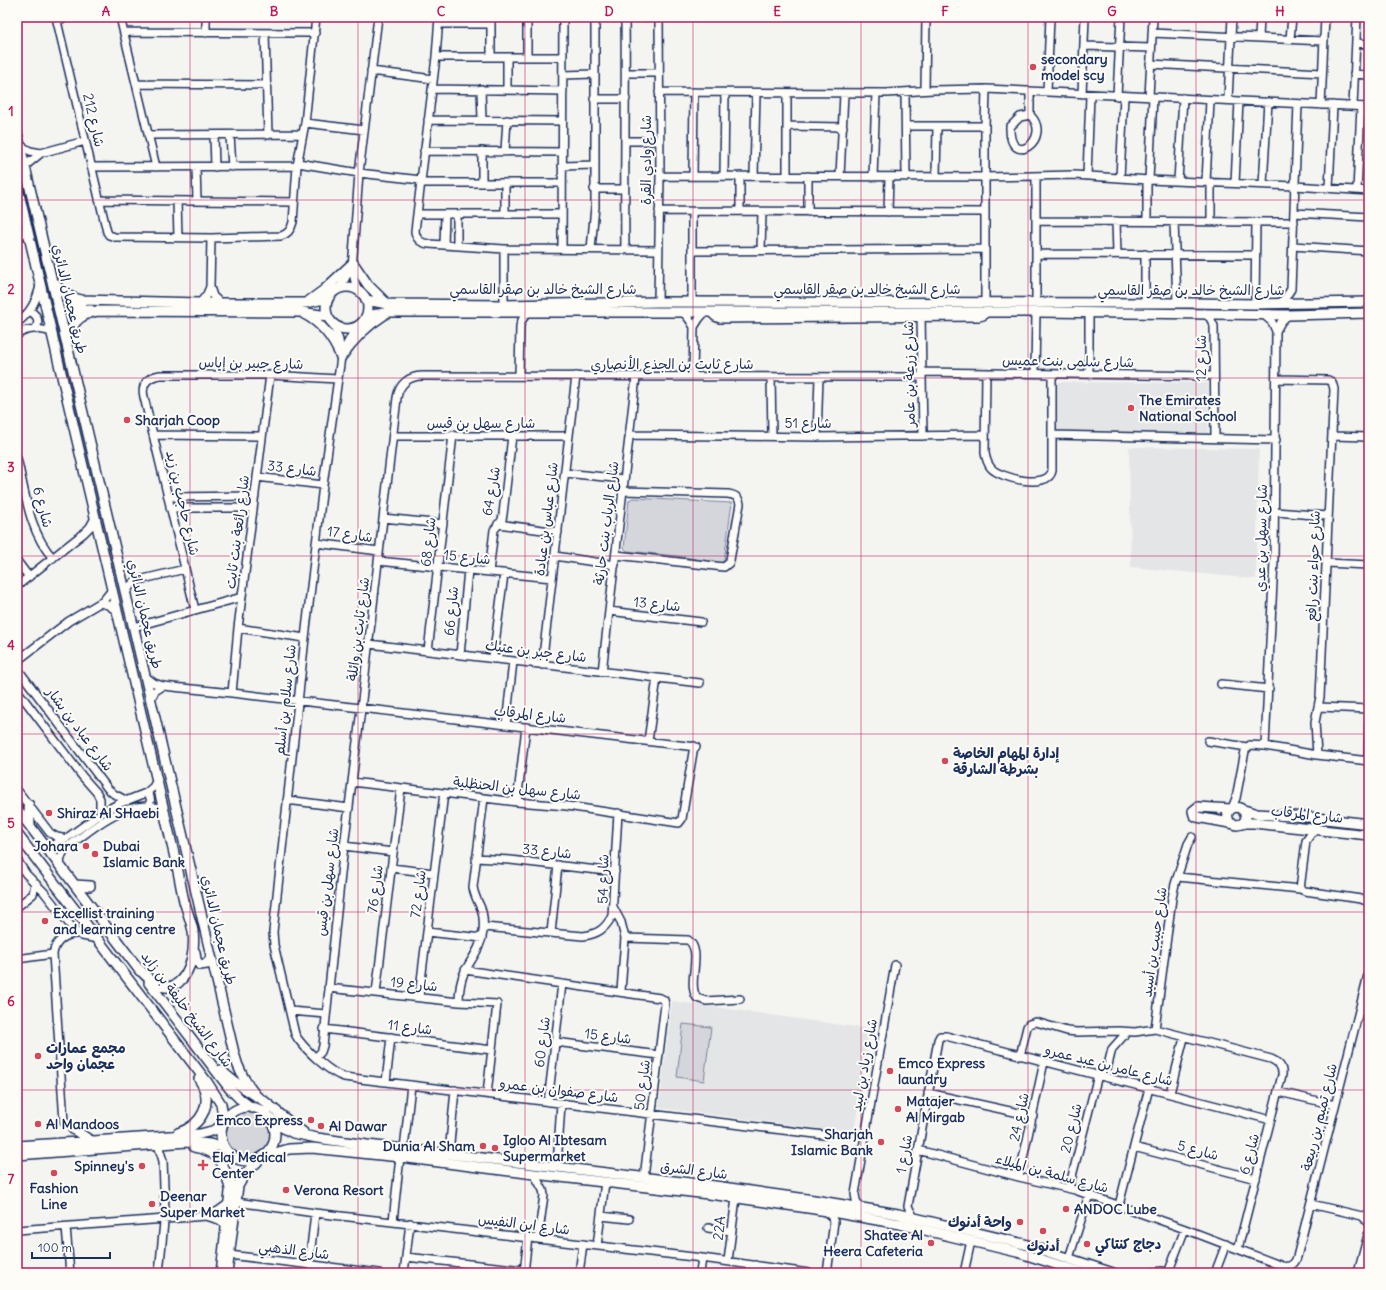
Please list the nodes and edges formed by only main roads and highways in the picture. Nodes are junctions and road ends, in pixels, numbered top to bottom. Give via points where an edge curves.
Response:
1 (17, 133) edge
2 (17, 185) edge
3 (51, 277) junction
4 (328, 298) junction
5 (366, 300) junction
6 (98, 301) junction
7 (1367, 301) edge
8 (306, 303) junction
9 (636, 303) junction
10 (1190, 303) junction
11 (986, 307) junction
12 (1036, 307) junction
13 (388, 308) junction
14 (97, 311) junction
15 (301, 312) junction
16 (620, 312) junction
17 (1175, 313) junction
18 (1369, 313) edge
19 (327, 316) junction
20 (366, 316) junction
21 (66, 343) junction
22 (29, 805) road end
23 (1231, 808) junction
24 (17, 809) edge
25 (1243, 809) junction
26 (1230, 822) junction
27 (1242, 824) junction
28 (1369, 824) edge
29 (30, 826) junction
30 (17, 834) edge
31 (1369, 835) edge
32 (75, 885) junction
33 (90, 886) dead end
34 (191, 925) junction
35 (211, 956) junction
36 (137, 967) junction
37 (144, 999) junction
38 (171, 1012) junction
39 (191, 1038) junction
40 (257, 1096) junction
41 (252, 1108) junction
42 (269, 1117) junction
43 (223, 1124) junction
44 (73, 1129) dead end
45 (169, 1136) junction
46 (317, 1138) junction
47 (91, 1141) junction
48 (17, 1146) edge
49 (116, 1148) junction
50 (226, 1150) junction
51 (402, 1153) junction
52 (17, 1155) edge
53 (263, 1157) junction
54 (557, 1167) junction
55 (538, 1175) junction
56 (230, 1189) junction
57 (232, 1202) junction
58 (1369, 1235) edge
59 (1078, 1272) edge
60 (221, 1273) edge
61 (227, 1273) edge
62 (1113, 1273) edge
63 (1359, 1273) edge

1 - 3 main road, طريق عجمان الدائري
2 - 34 main road, طريق عجمان الدائري
3 - 6 main road via 56,286 67,295 76,299
3 - 21 main road, طريق عجمان الدائري
4 - 5 main road via 334,291 348,287 357,290
4 - 8 main road
4 - 19 main road
5 - 13 main road, شارع الشيخ خالد بن صقر القاسمي
5 - 20 main road
6 - 8 main road
6 - 14 main road via 73,303 70,306 74,311
7 - 10 main road, شارع الشيخ خالد بن صقر القاسمي via 1301,304
8 - 13 main road via 353,263
9 - 11 main road, شارع الشيخ خالد بن صقر القاسمي
9 - 13 main road, شارع الشيخ خالد بن صقر القاسمي
9 - 16 main road via 613,307
10 - 12 main road, شارع الشيخ خالد بن صقر القاسمي
10 - 17 main road via 1193,306 1191,309
11 - 12 main road, شارع الشيخ خالد بن صقر القاسمي
11 - 16 main road, شارع الشيخ خالد بن صقر القاسمي via 921,315
12 - 17 main road, شارع الشيخ خالد بن صقر القاسمي via 1089,312
13 - 15 main road via 341,357 325,330
13 - 16 main road, شارع الشيخ خالد بن صقر القاسمي
13 - 20 main road, شارع الشيخ خالد بن صقر القاسمي
14 - 15 main road
14 - 21 main road via 87,313 76,321
15 - 19 main road
17 - 18 main road, شارع الشيخ خالد بن صقر القاسمي
19 - 20 main road via 333,324 344,329 356,327
21 - 35 main road, طريق عجمان الدائري
22 - 29 main road
23 - 25 main road
23 - 26 main road via 1227,816
23 - 26 main road via 1198,808 1193,811 1197,817
24 - 29 main road, شارع الشيخ خليفة بن زايد
25 - 27 main road via 1246,816
25 - 28 main road, شارع المرقاب via 1257,814
26 - 27 main road
27 - 31 main road, شارع المرقاب via 1254,823
29 - 32 main road, شارع الشيخ خليفة بن زايد
30 - 37 main road, شارع الشيخ خليفة بن زايد
32 - 33 main road
32 - 36 main road, شارع الشيخ خليفة بن زايد
34 - 35 main road via 198,964 205,965
34 - 36 main road, طريق عجمان الدائري via 191,962 186,974 176,984 160,986
35 - 40 main road, طريق عجمان الدائري via 236,1060 244,1079
36 - 38 main road, شارع الشيخ خليفة بن زايد
37 - 39 main road via 156,1009 184,1044 190,1044
37 - 43 main road, شارع الشيخ خليفة بن زايد via 215,1094 223,1110
37 - 45 main road via 153,1018 206,1092 205,1109 199,1120 185,1130
38 - 39 main road, شارع الشيخ خليفة بن زايد
38 - 40 main road via 222,1072
39 - 41 main road, شارع الشيخ خليفة بن زايد via 230,1089
40 - 46 main road via 297,1128
41 - 42 main road
41 - 43 main road via 239,1109 228,1116
42 - 46 main road, شارع الشرق via 293,1132
42 - 53 main road via 274,1128 275,1140 269,1152
43 - 45 main road via 212,1131 200,1134
43 - 50 main road via 222,1140
44 - 47 main road
45 - 47 main road
46 - 51 main road, شارع الشرق
47 - 48 main road
49 - 50 main road via 187,1142 202,1143
49 - 52 main road
49 - 56 main road via 202,1148 212,1153 225,1167
50 - 53 main road via 236,1158 246,1161
50 - 56 main road via 230,1166
51 - 53 main road, شارع الشرق via 299,1148
51 - 54 main road, شارع الشرق via 449,1154
51 - 55 main road, شارع الشرق
53 - 57 main road via 242,1178
54 - 55 main road via 542,1169
54 - 62 main road, شارع الشرق via 753,1191 898,1214 1004,1239
55 - 59 main road, شارع الشرق via 736,1198 900,1224 971,1240
56 - 57 main road
57 - 60 main road via 226,1225
57 - 61 main road
58 - 63 main road

